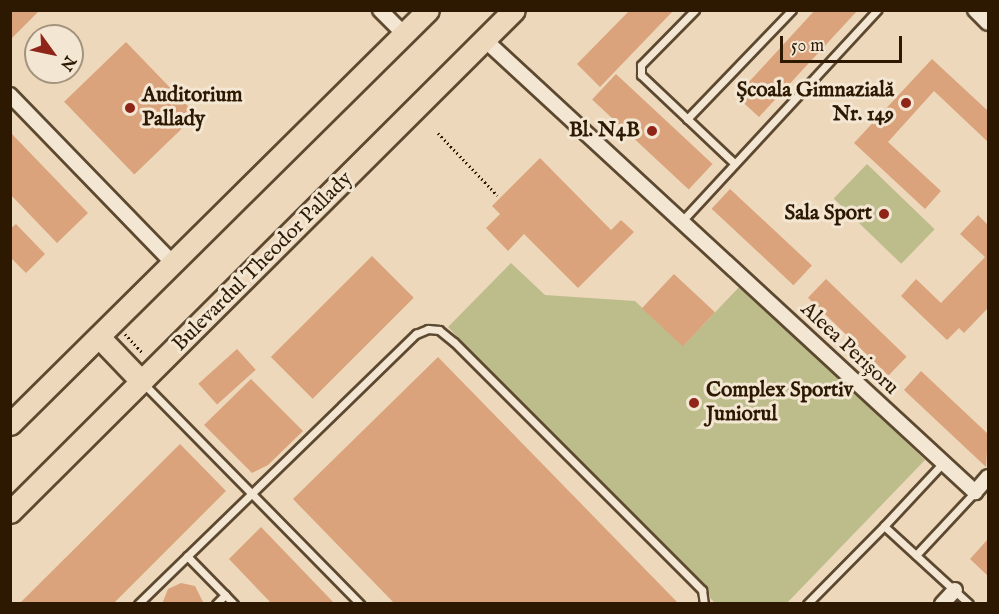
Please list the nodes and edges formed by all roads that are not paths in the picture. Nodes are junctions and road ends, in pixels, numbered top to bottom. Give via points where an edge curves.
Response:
1 (428, 10) edge
2 (514, 10) edge
3 (694, 10) edge
4 (792, 10) edge
5 (877, 10) edge
6 (975, 10) edge
7 (381, 11) edge
8 (988, 23) edge
9 (404, 34) junction
10 (485, 40) junction
11 (10, 95) edge
12 (687, 119) junction
13 (735, 164) junction
14 (681, 222) junction
15 (173, 263) junction
16 (106, 330) junction
17 (142, 382) junction
18 (10, 424) edge
19 (943, 463) junction
20 (988, 477) edge
21 (975, 492) junction
22 (251, 493) junction
23 (10, 512) edge
24 (884, 526) junction
25 (916, 555) junction
26 (187, 556) junction
27 (955, 590) junction
28 (225, 594) junction
29 (138, 603) edge
30 (216, 603) edge
31 (234, 603) edge
32 (360, 603) edge
33 (704, 603) edge
34 (807, 603) edge
35 (942, 603) edge
36 (969, 603) edge

1 - 9 main road
2 - 10 main road, Bulevardul Theodor Pallady
3 - 12 lane via 641,65 641,75
4 - 12 lane
5 - 13 lane
6 - 8 street
7 - 9 street
9 - 15 main road
10 - 14 street, Aleea Perișoru
10 - 17 main road, Bulevardul Theodor Pallady
11 - 15 street
12 - 13 lane
13 - 14 lane
14 - 19 street, Aleea Perișoru
15 - 16 main road
16 - 17 main road
16 - 18 main road
17 - 22 lane
17 - 23 main road, Bulevardul Theodor Pallady
19 - 21 street, Aleea Perișoru
19 - 24 lane
20 - 21 street
21 - 25 lane
22 - 26 lane
22 - 32 lane
22 - 33 lane via 416,334 440,330 702,590
24 - 25 lane
24 - 34 lane
25 - 27 lane
26 - 28 lane
26 - 29 lane
27 - 35 street
27 - 36 lane
28 - 30 lane
28 - 31 lane

